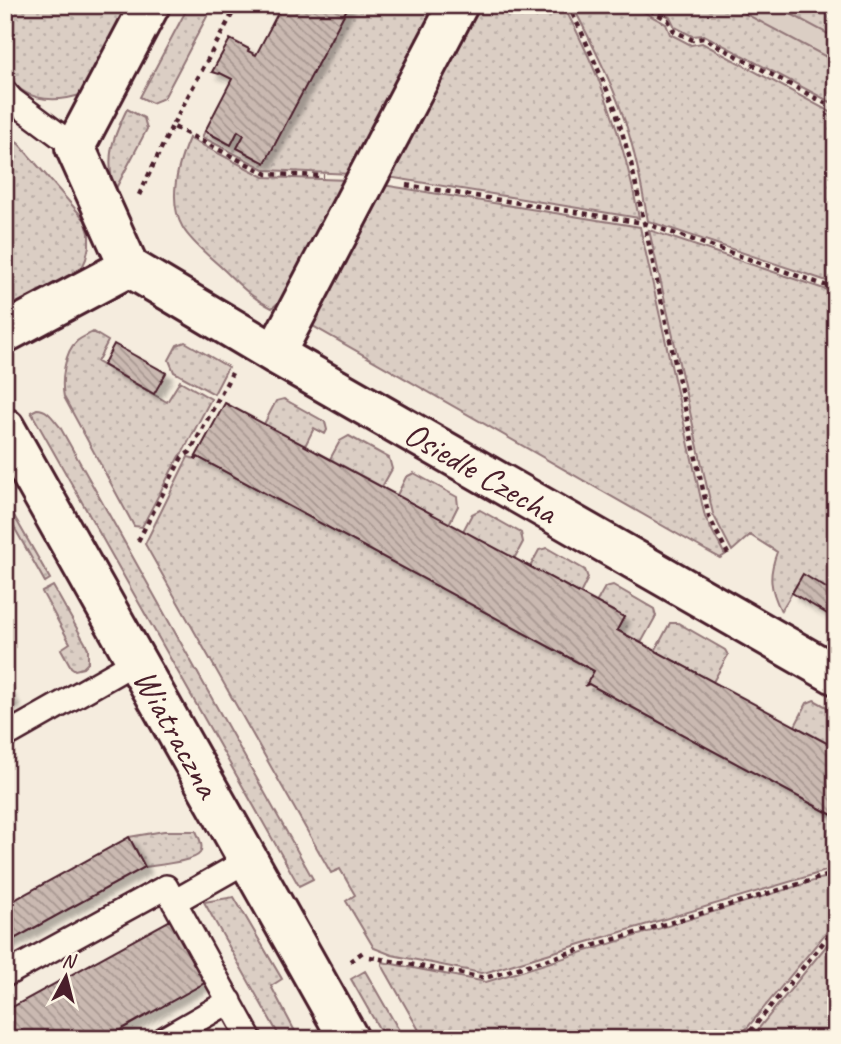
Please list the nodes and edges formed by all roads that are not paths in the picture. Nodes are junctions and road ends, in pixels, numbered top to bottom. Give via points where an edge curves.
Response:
1 (150, 5) edge
2 (458, 5) edge
3 (5, 92) edge
4 (75, 147) junction
5 (129, 267) junction
6 (5, 333) edge
7 (275, 354) junction
8 (5, 428) edge
9 (137, 661) junction
10 (836, 675) edge
11 (5, 736) edge
12 (248, 860) junction
13 (174, 902) junction
14 (5, 975) edge
15 (230, 1001) junction
16 (164, 1039) edge
17 (250, 1039) edge
18 (349, 1039) edge

1 - 4 street
2 - 7 street
3 - 4 lane
4 - 5 street
5 - 6 street
5 - 7 street, Osiedle Czecha
7 - 10 street, Osiedle Czecha
8 - 9 street, Wiatraczna
9 - 11 lane
9 - 12 street, Wiatraczna
12 - 13 lane
12 - 18 street, Wiatraczna
13 - 14 lane via 166,887
13 - 15 lane
15 - 16 lane
15 - 17 lane

